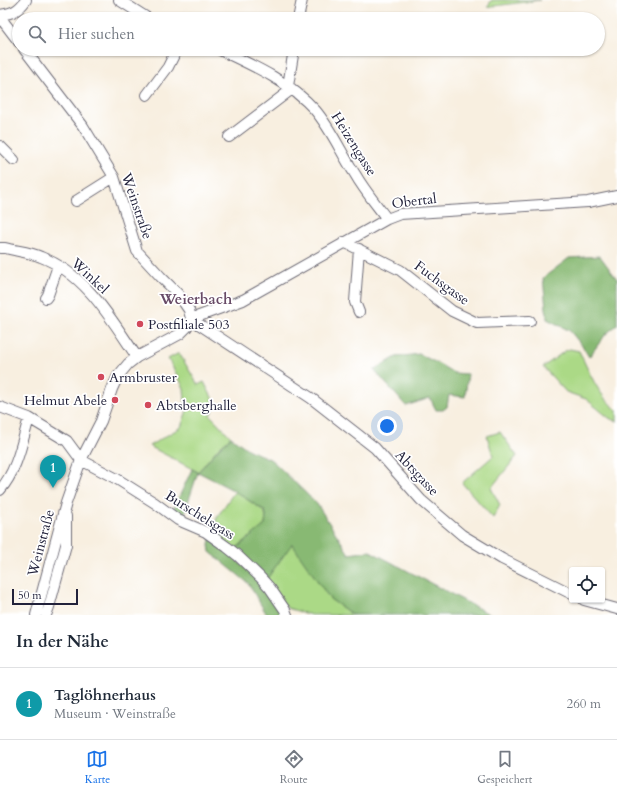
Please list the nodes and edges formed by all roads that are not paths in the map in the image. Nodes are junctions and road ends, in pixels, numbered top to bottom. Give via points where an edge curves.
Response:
1 (26, 0) edge
2 (119, 0) edge
3 (302, 0) edge
4 (138, 12) edge
5 (299, 12) edge
6 (0, 16) edge
7 (12, 32) edge
8 (29, 56) edge
9 (174, 56) edge
10 (232, 56) edge
11 (293, 56) edge
12 (290, 88) junction
13 (147, 95) dead end
14 (229, 137) dead end
15 (0, 146) edge
16 (14, 160) dead end
17 (114, 177) junction
18 (617, 196) edge
19 (76, 201) dead end
20 (387, 219) junction
21 (344, 242) junction
22 (0, 248) edge
23 (359, 249) junction
24 (58, 266) junction
25 (46, 298) dead end
26 (359, 312) dead end
27 (190, 319) junction
28 (530, 321) dead end
29 (137, 357) junction
30 (0, 407) edge
31 (29, 418) junction
32 (81, 460) junction
33 (0, 490) edge
34 (66, 503) junction
35 (569, 592) edge
36 (595, 603) edge
37 (617, 609) edge
38 (36, 615) edge
39 (46, 615) edge
40 (287, 615) edge

1 - 6 street via 19,8
2 - 4 street
3 - 5 street
6 - 7 street
8 - 17 street, Weinstraße via 83,126
9 - 13 street
10 - 12 street, Heizengasse
11 - 12 street
12 - 14 street
12 - 20 street, Heizengasse via 312,107 326,124 355,175
15 - 16 street
17 - 19 street
17 - 27 street, Weinstraße via 138,251 178,294 189,310
18 - 20 street, Obertal via 588,202 400,214
20 - 21 street, Obertal
21 - 23 street, Fuchsgasse
21 - 27 street, Obertal via 243,300
22 - 24 street, Winkel via 41,257
23 - 26 street via 355,302
23 - 28 street, Fuchsgasse via 400,270 452,311 477,322
24 - 25 street
24 - 29 street, Winkel via 68,271 98,300
27 - 29 street, Weinstraße via 187,328 180,334
27 - 35 street, Abtsgasse via 311,398 376,448 421,500 462,535 502,559
29 - 32 street, Weinstraße via 118,376 101,421
30 - 31 street
31 - 32 street via 67,442
31 - 33 street via 13,470
32 - 34 street, Weinstraße
32 - 40 street, Burschelsgass via 119,476 156,500 178,520 206,532 237,555 270,588
34 - 38 street, Weinstraße
34 - 39 street via 66,545
36 - 37 street

